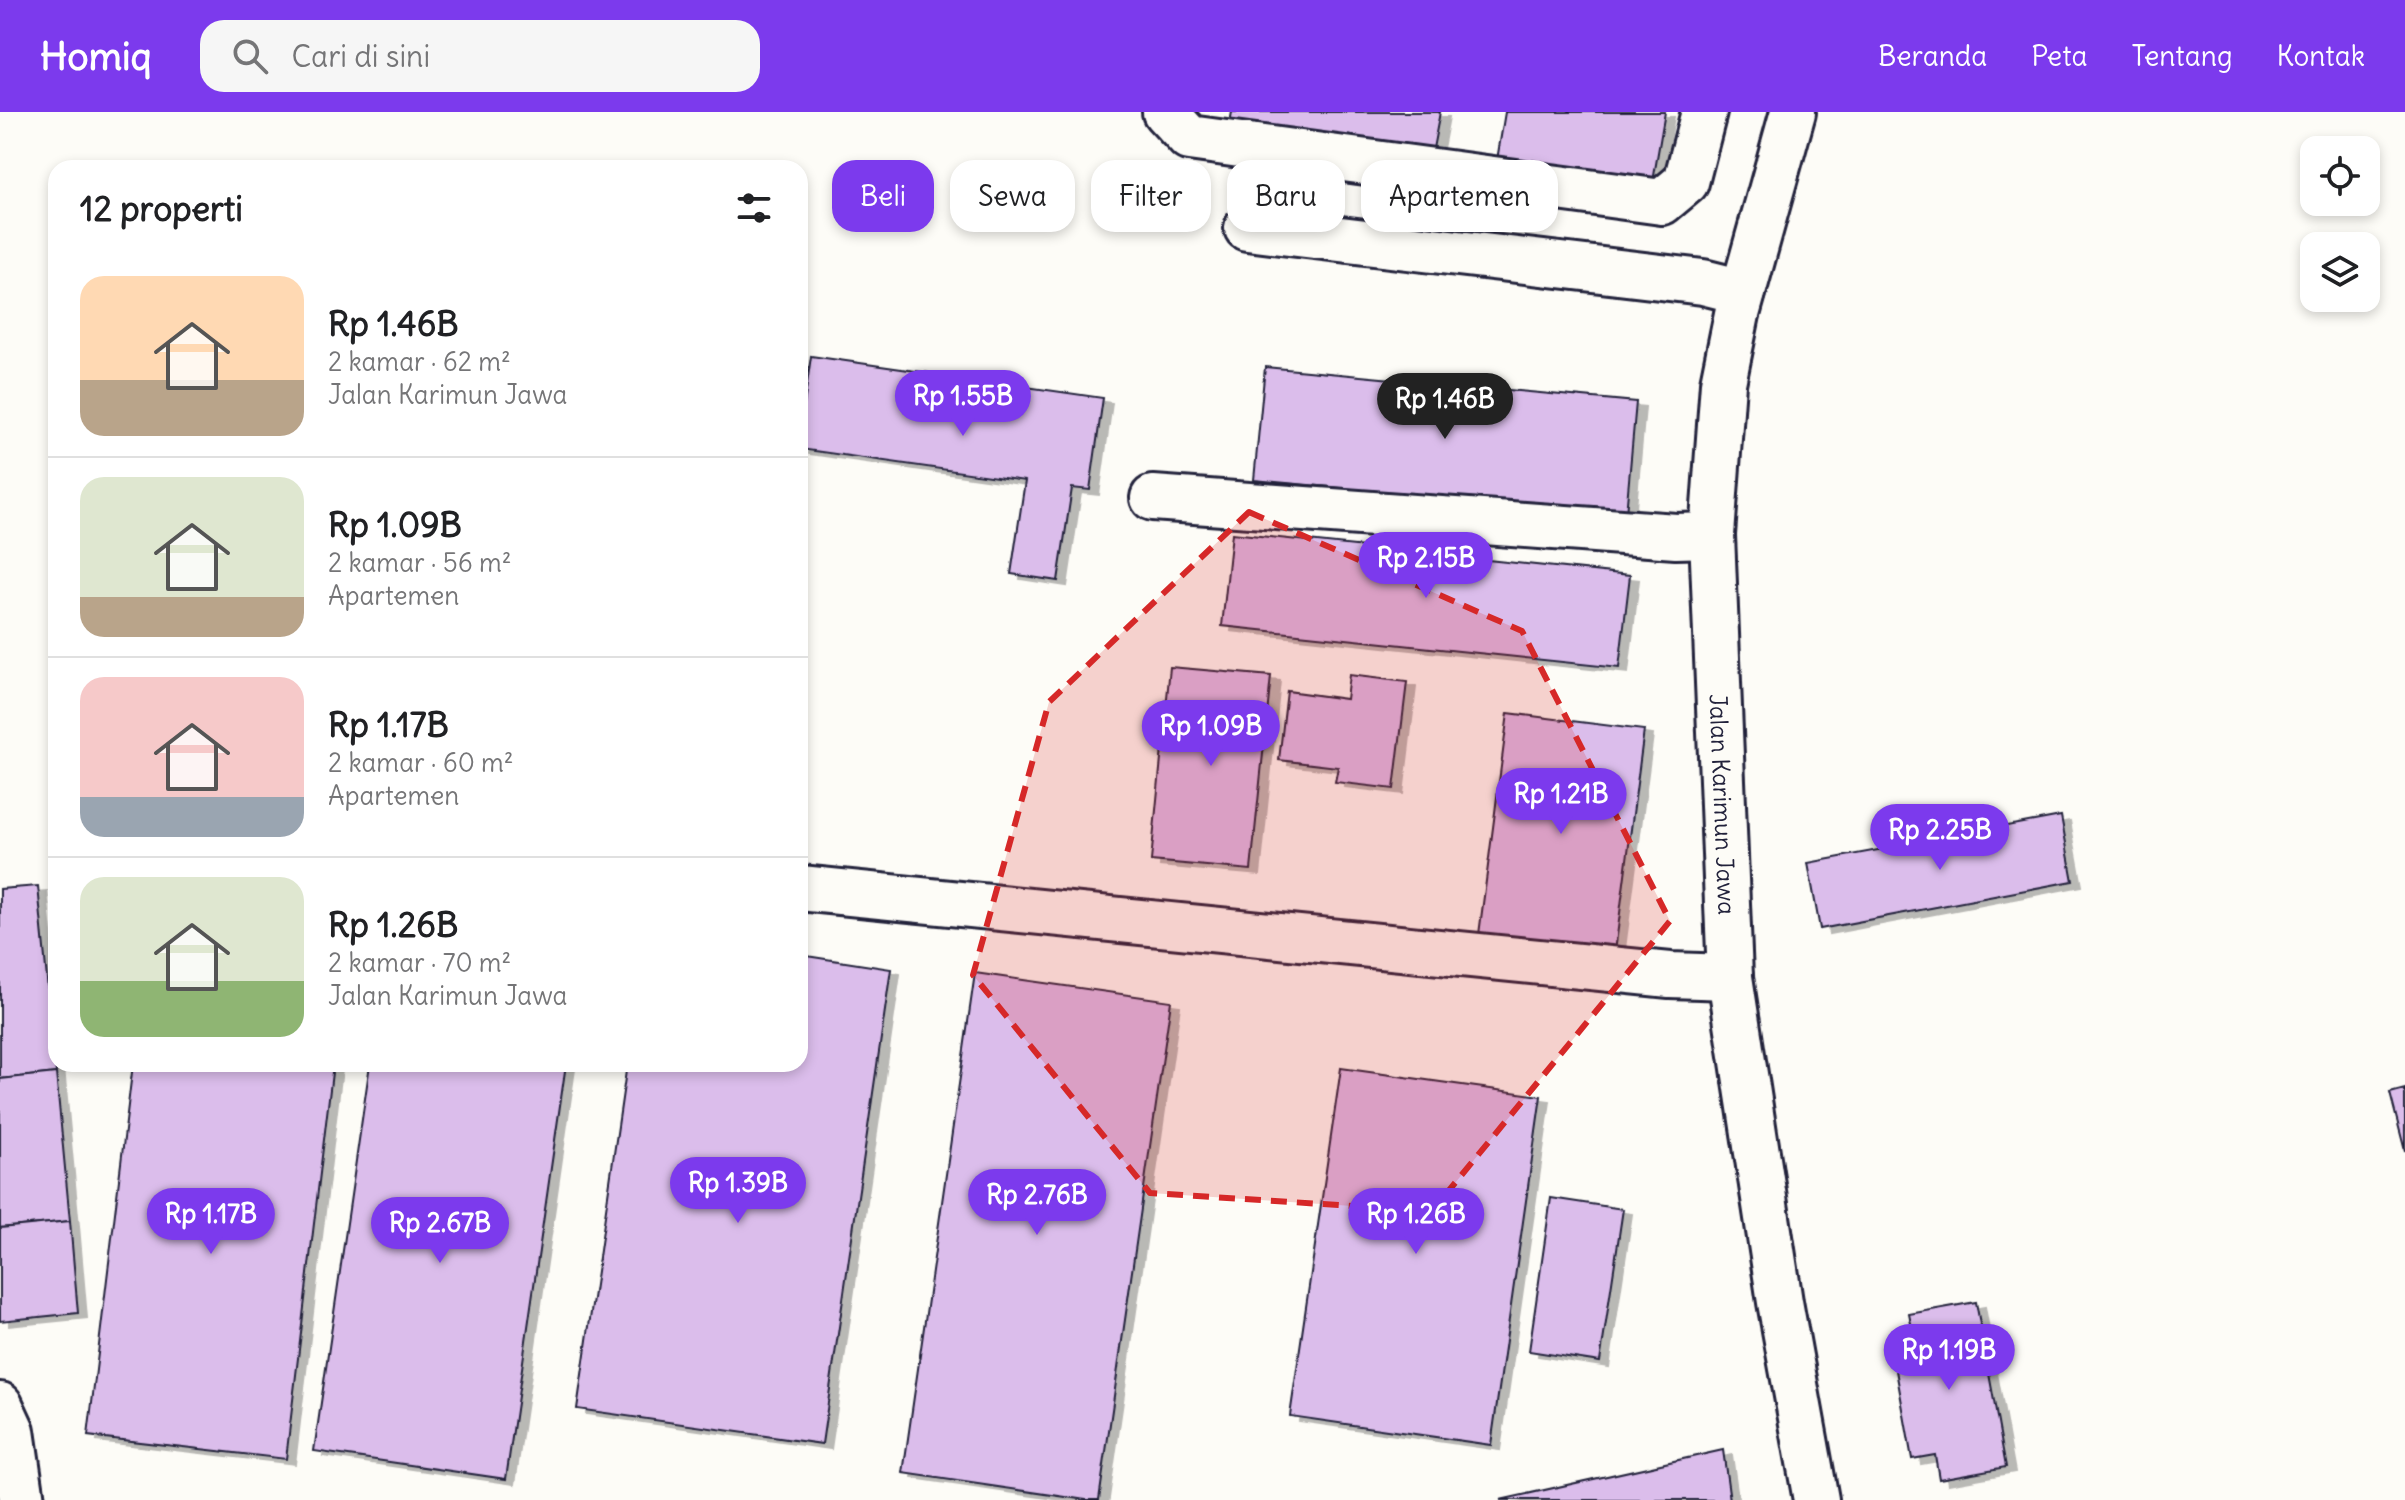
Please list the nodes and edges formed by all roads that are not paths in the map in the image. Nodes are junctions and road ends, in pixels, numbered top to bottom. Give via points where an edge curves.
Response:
1 (1165, 112) edge
2 (1704, 112) edge
3 (1793, 112) edge
4 (1281, 232) edge
5 (1743, 292) junction
6 (1153, 498) dead end
7 (1712, 535) junction
8 (808, 889) edge
9 (1730, 977) junction
10 (0, 1405) edge
11 (22, 1500) edge
12 (1816, 1500) edge

1 - 2 street via 1189,138 1662,202 1686,182
3 - 5 street, Jalan Karimun Jawa
4 - 5 street via 1703,282
5 - 7 street, Jalan Karimun Jawa via 1723,383
6 - 7 street
7 - 9 street, Jalan Karimun Jawa
8 - 9 street
9 - 12 street, Jalan Karimun Jawa
10 - 11 street via 12,1431

